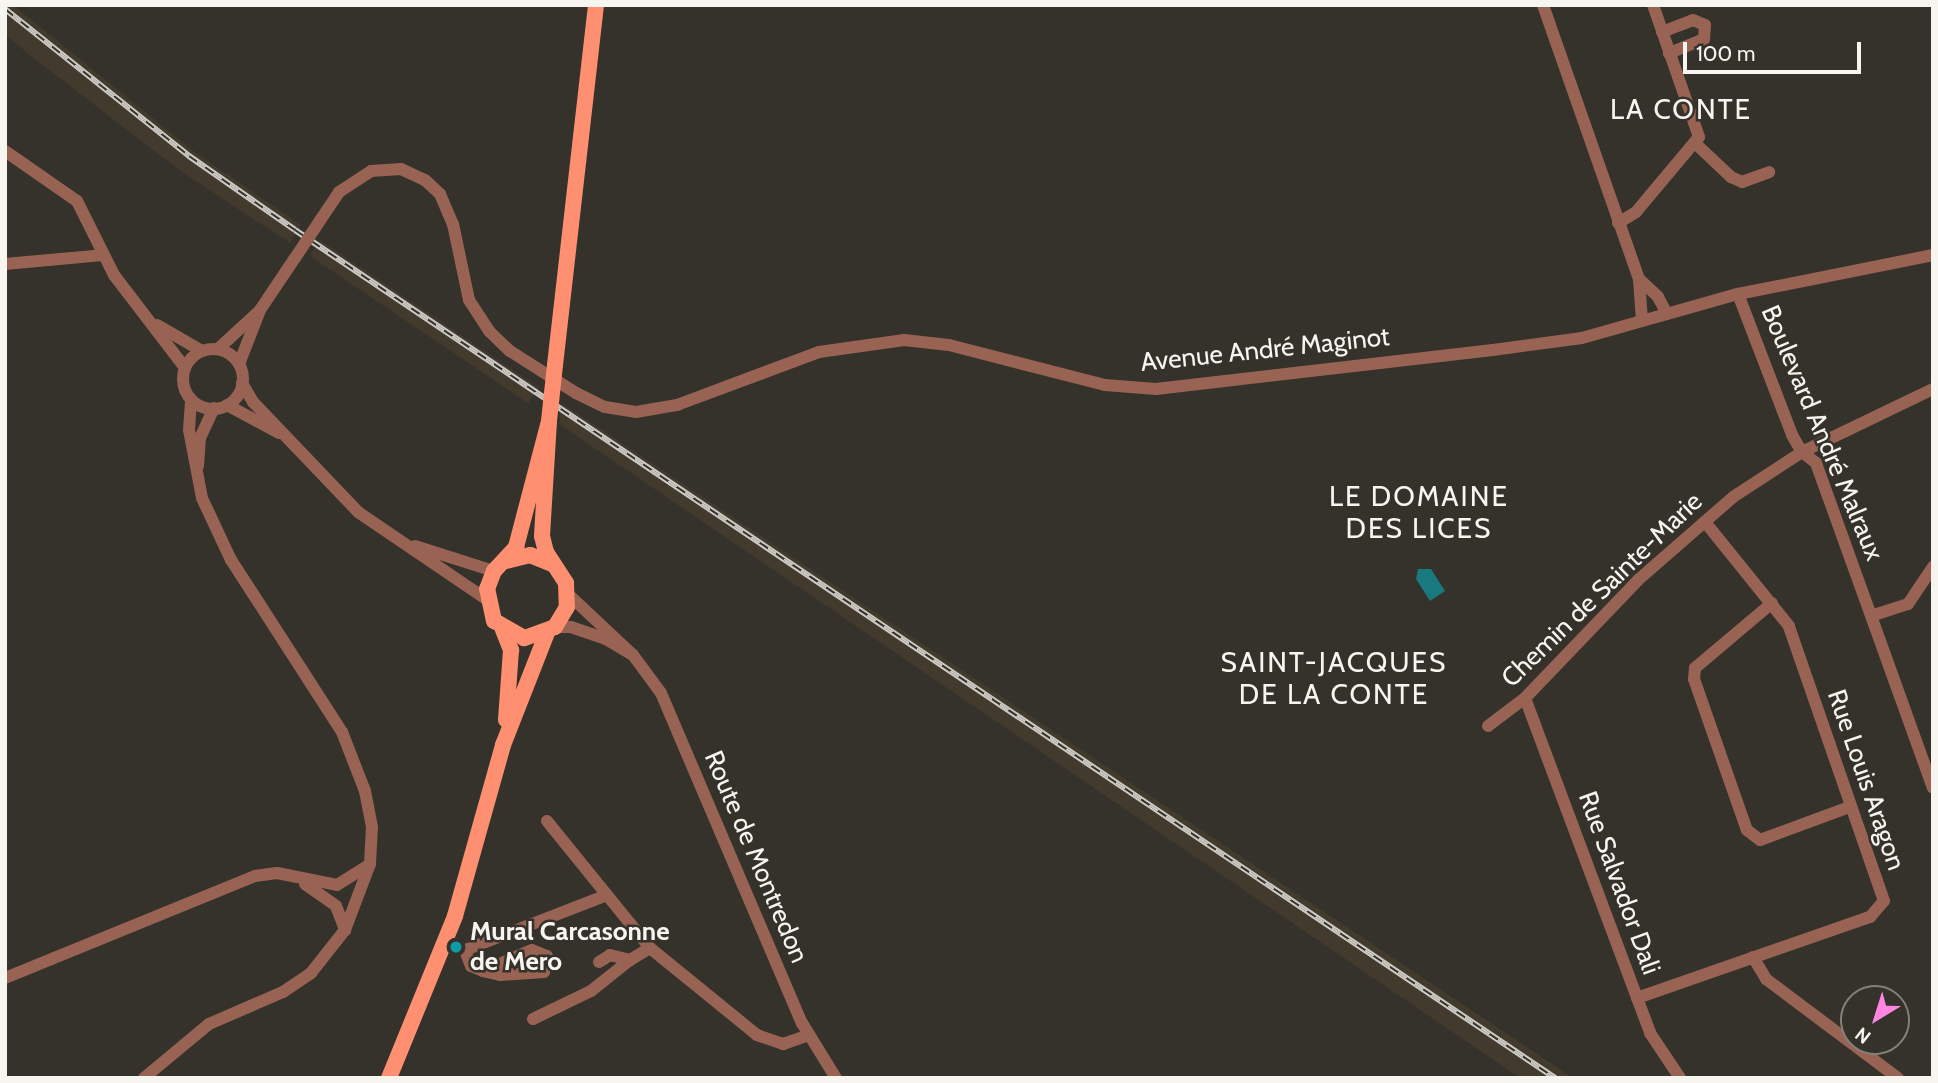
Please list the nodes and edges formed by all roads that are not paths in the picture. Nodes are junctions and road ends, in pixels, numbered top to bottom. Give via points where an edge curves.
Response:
1 (596, 5) edge
2 (1543, 5) edge
3 (1653, 5) edge
4 (1661, 32) junction
5 (1669, 54) junction
6 (1695, 143) junction
7 (5, 152) edge
8 (1769, 172) dead end
9 (1618, 223) junction
10 (1933, 254) edge
11 (103, 255) junction
12 (5, 264) edge
13 (1639, 279) junction
14 (1654, 293) junction
15 (1738, 295) junction
16 (1639, 299) junction
17 (260, 310) junction
18 (1667, 314) junction
19 (145, 315) junction
20 (1642, 321) junction
21 (218, 349) junction
22 (202, 351) junction
23 (239, 364) junction
24 (185, 368) junction
25 (242, 383) junction
26 (1933, 389) edge
27 (191, 398) junction
28 (227, 405) junction
29 (214, 408) junction
30 (549, 421) junction
31 (283, 435) junction
32 (1802, 452) junction
33 (198, 470) junction
34 (1705, 522) junction
35 (401, 542) junction
36 (552, 564) junction
37 (500, 566) junction
38 (1932, 569) edge
39 (569, 595) junction
40 (486, 599) junction
41 (1772, 603) junction
42 (1874, 615) junction
43 (503, 630) junction
44 (551, 630) junction
45 (633, 655) junction
46 (1525, 698) junction
47 (1488, 726) dead end
48 (503, 745) junction
49 (1933, 788) edge
50 (1849, 807) junction
51 (547, 821) dead end
52 (370, 864) junction
53 (293, 877) junction
54 (337, 885) junction
55 (607, 895) junction
56 (359, 903) junction
57 (336, 906) junction
58 (345, 930) junction
59 (650, 948) junction
60 (1754, 957) junction
61 (630, 960) junction
62 (599, 962) dead end
63 (483, 971) dead end
64 (5, 978) edge
65 (1637, 998) junction
66 (533, 1019) dead end
67 (809, 1035) junction
68 (144, 1078) edge
69 (388, 1078) edge
70 (836, 1078) edge
71 (1681, 1078) edge
72 (1898, 1078) edge

1 - 30 main road, bridge
2 - 9 street
3 - 4 street
4 - 5 street
4 - 5 street via 1693,20 1705,25 1704,38
5 - 6 street via 1700,129
6 - 8 street via 1742,182
6 - 9 street via 1636,212
7 - 11 street via 77,201
9 - 13 street
10 - 15 street, Avenue André Maginot
11 - 12 street
11 - 19 street
13 - 14 street
13 - 16 street
14 - 16 street
14 - 18 street
15 - 18 street, Avenue André Maginot
15 - 32 street, Boulevard André Malraux
16 - 20 street
17 - 20 street, Avenue André Maginot, bridge via 339,192 370,171 401,169 425,180 440,194 453,224 469,300 489,331 510,351 576,393 605,407 636,412 677,405 819,352 853,344 904,340 950,345 1105,385 1156,389 1582,338
17 - 21 street
17 - 23 street
18 - 20 street, Avenue André Maginot
19 - 22 street
19 - 24 street
21 - 22 street
21 - 23 street
22 - 24 street
23 - 25 street
24 - 27 street via 183,384
25 - 28 street
25 - 31 street
26 - 32 street, Chemin de Sainte-Marie
27 - 29 street
27 - 33 street via 189,430
28 - 29 street
28 - 31 street
29 - 33 street via 200,438
30 - 36 main road via 542,536
30 - 37 main road via 536,485 516,547
31 - 35 street via 358,513
32 - 34 street, Chemin de Sainte-Marie
32 - 42 street, Boulevard André Malraux via 1816,463
33 - 52 street via 202,498 231,560 342,732 356,762 372,827
34 - 41 street, Rue Louis Aragon
34 - 46 street, Chemin de Sainte-Marie via 1638,580
35 - 37 street
35 - 40 street
36 - 37 main road via 530,555
36 - 39 main road via 561,572
37 - 40 main road
38 - 42 street via 1908,604
39 - 44 main road
39 - 45 street
40 - 43 main road
41 - 50 street, Rue Louis Aragon via 1789,626
41 - 50 street via 1695,668 1694,679 1747,830 1760,839
42 - 49 street, Boulevard André Malraux
43 - 44 main road via 524,638
43 - 48 main road via 511,660
44 - 45 street via 571,627 607,639
44 - 48 main road
45 - 67 street, Route de Montredon via 661,693
46 - 47 street, Chemin de Sainte-Marie
46 - 65 street, Rue Salvador Dali
48 - 69 main road via 455,916
50 - 60 street, Rue Louis Aragon via 1884,901 1880,910
51 - 55 street
52 - 54 street
52 - 56 street
53 - 54 street
53 - 57 street
53 - 64 street via 255,876
54 - 56 street via 348,889
55 - 59 street
55 - 63 street via 465,950 471,967
56 - 57 street via 351,908
56 - 58 street
57 - 58 street
58 - 68 street via 310,973 283,992 209,1024
59 - 61 street
59 - 67 street via 757,1035 783,1044
60 - 65 street, Rue Louis Aragon
60 - 72 street via 1766,979
61 - 62 street via 610,955
61 - 66 street via 591,991
65 - 71 street, Rue Salvador Dali via 1650,1033
67 - 70 street, Route de Montredon

